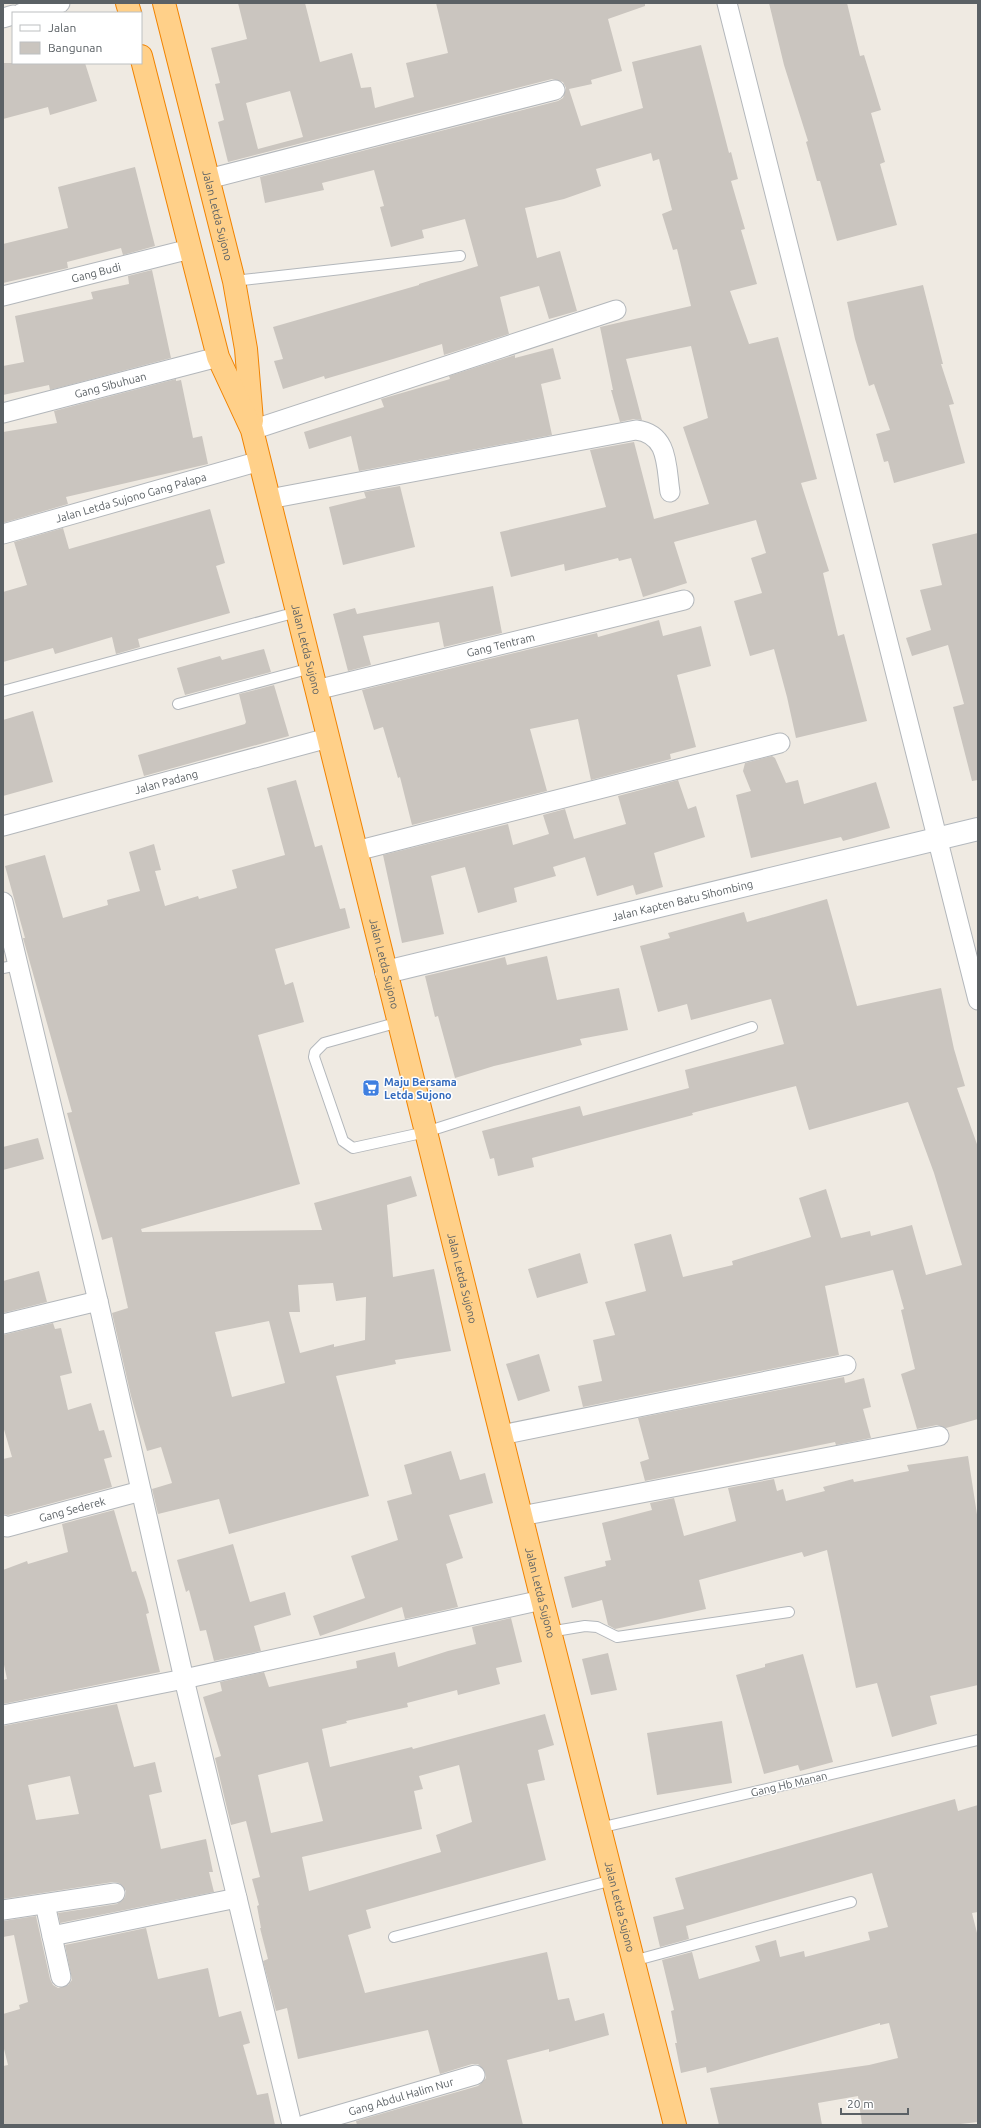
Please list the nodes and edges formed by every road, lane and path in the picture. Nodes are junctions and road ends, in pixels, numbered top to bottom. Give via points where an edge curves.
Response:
1 (60, 3) edge
2 (164, 3) edge
3 (727, 3) edge
4 (26, 12) edge
5 (142, 60) edge
6 (555, 90) dead end
7 (208, 179) junction
8 (190, 250) junction
9 (460, 256) dead end
10 (234, 281) junction
11 (3, 296) edge
12 (616, 310) dead end
13 (246, 349) junction
14 (218, 357) junction
15 (3, 413) edge
16 (252, 430) junction
17 (260, 461) junction
18 (670, 492) dead end
19 (269, 499) junction
20 (3, 534) edge
21 (684, 600) dead end
22 (297, 612) junction
23 (311, 668) junction
24 (316, 690) junction
25 (3, 691) edge
26 (178, 704) dead end
27 (328, 738) junction
28 (780, 743) dead end
29 (3, 826) edge
30 (978, 829) edge
31 (936, 839) junction
32 (356, 851) junction
33 (3, 902) edge
34 (10, 966) edge
35 (386, 972) junction
36 (978, 1000) edge
37 (398, 1022) junction
38 (752, 1026) dead end
39 (426, 1132) junction
40 (98, 1301) junction
41 (3, 1324) edge
42 (846, 1365) dead end
43 (501, 1435) junction
44 (939, 1436) dead end
45 (141, 1491) junction
46 (521, 1516) junction
47 (3, 1525) edge
48 (542, 1600) junction
49 (789, 1612) dead end
50 (550, 1632) junction
51 (184, 1679) junction
52 (3, 1716) edge
53 (978, 1740) edge
54 (599, 1828) junction
55 (613, 1880) junction
56 (115, 1893) dead end
57 (237, 1898) junction
58 (851, 1902) dead end
59 (45, 1904) junction
60 (3, 1910) edge
61 (52, 1936) junction
62 (394, 1937) dead end
63 (633, 1961) junction
64 (61, 1977) dead end
65 (475, 2075) dead end
66 (292, 2125) edge
67 (304, 2125) edge
68 (675, 2125) edge

1 - 4 street
2 - 7 highway, Jalan Letda Sujono
3 - 31 street
5 - 8 highway, Jalan Letda Sujono
6 - 7 street
7 - 10 highway, Jalan Letda Sujono
8 - 11 street, Gang Budi
8 - 14 highway, Jalan Letda Sujono
9 - 10 lane
10 - 13 highway, Jalan Letda Sujono
12 - 16 street
13 - 14 highway
13 - 16 highway, Jalan Letda Sujono
14 - 15 street, Gang Sibuhuan
14 - 16 highway, Jalan Letda Sujono
16 - 17 highway, Jalan Letda Sujono
17 - 19 highway, Jalan Letda Sujono
17 - 20 street, Jalan Letda Sujono Gang Palapa
18 - 19 street via 664,449 649,434 636,430
19 - 22 highway, Jalan Letda Sujono
21 - 24 street, Gang Tentram
22 - 23 highway, Jalan Letda Sujono
22 - 25 lane
23 - 24 highway, Jalan Letda Sujono
23 - 26 lane
24 - 27 highway, Jalan Letda Sujono
27 - 29 street, Jalan Padang
27 - 32 highway, Jalan Letda Sujono
28 - 32 street
30 - 31 street, Jalan Kapten Batu Sihombing
31 - 35 street, Jalan Kapten Batu Sihombing
31 - 36 street
32 - 35 highway, Jalan Letda Sujono
33 - 34 street
34 - 40 street
35 - 37 highway, Jalan Letda Sujono
37 - 39 highway, Jalan Letda Sujono
37 - 39 lane via 324,1043 314,1057 343,1141 348,1146 357,1148
38 - 39 lane
39 - 43 highway, Jalan Letda Sujono
40 - 41 street
40 - 45 street
42 - 43 street
43 - 46 highway, Jalan Letda Sujono
44 - 46 street
45 - 47 street, Gang Sederek
45 - 51 street
46 - 48 highway, Jalan Letda Sujono
48 - 50 highway, Jalan Letda Sujono
48 - 51 street
49 - 50 lane via 617,1638 597,1627 585,1626
50 - 54 highway, Jalan Letda Sujono
51 - 52 street
51 - 57 street
53 - 54 lane, Gang Hb Manan
54 - 55 highway, Jalan Letda Sujono
55 - 62 lane
55 - 63 highway, Jalan Letda Sujono
56 - 59 street
57 - 61 street
57 - 66 street
58 - 63 lane
59 - 60 street
59 - 61 street
61 - 64 street
63 - 68 highway, Jalan Letda Sujono
65 - 67 street, Gang Abdul Halim Nur

